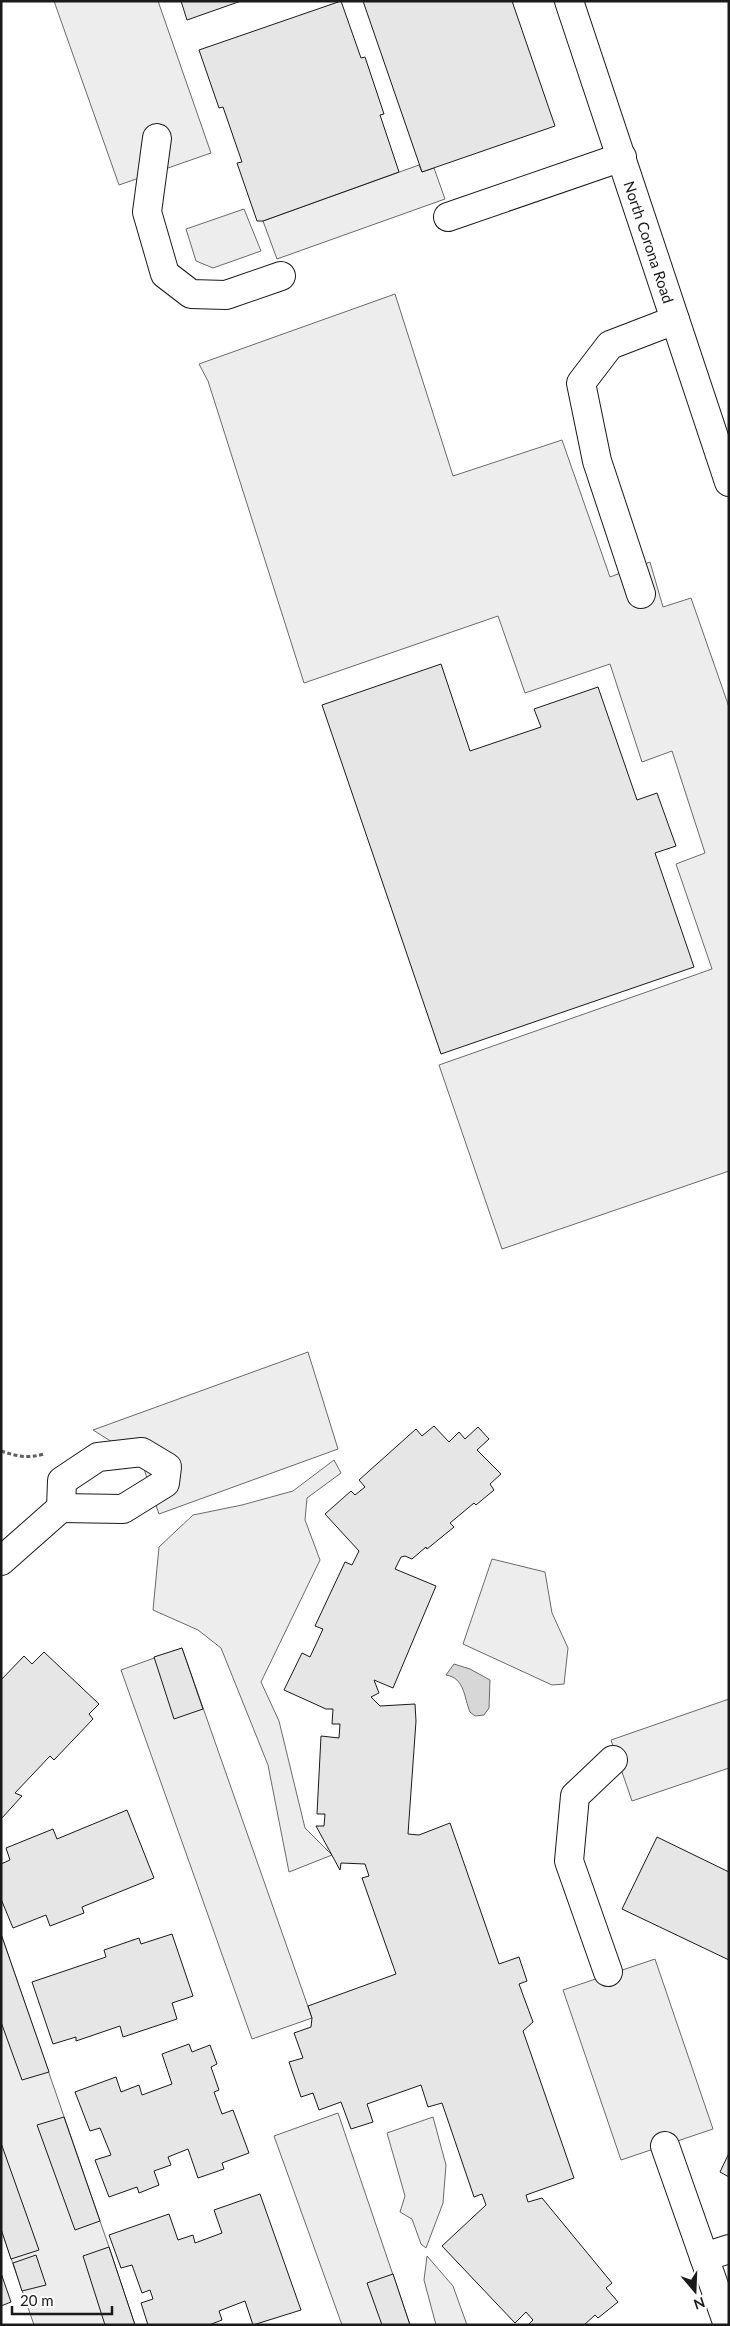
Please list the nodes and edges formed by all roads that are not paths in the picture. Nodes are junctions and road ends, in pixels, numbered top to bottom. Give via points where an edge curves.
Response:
1 (569, 1) edge
2 (157, 138) dead end
3 (622, 157) junction
4 (448, 217) dead end
5 (281, 276) dead end
6 (675, 320) junction
7 (729, 482) edge
8 (641, 594) dead end
9 (61, 1508) dead end
10 (1, 1561) edge
11 (613, 1760) dead end
12 (608, 1972) dead end
13 (665, 2146) dead end
14 (716, 2253) edge
15 (728, 2325) edge

1 - 3 street, North Corona Road
2 - 5 street via 147,212 165,274 191,294 226,294
3 - 4 street
3 - 6 street, North Corona Road
6 - 7 street, North Corona Road
6 - 8 street via 610,345 581,383 597,461
9 - 10 street
11 - 12 street via 575,1796 569,1861
13 - 14 street
14 - 15 street

